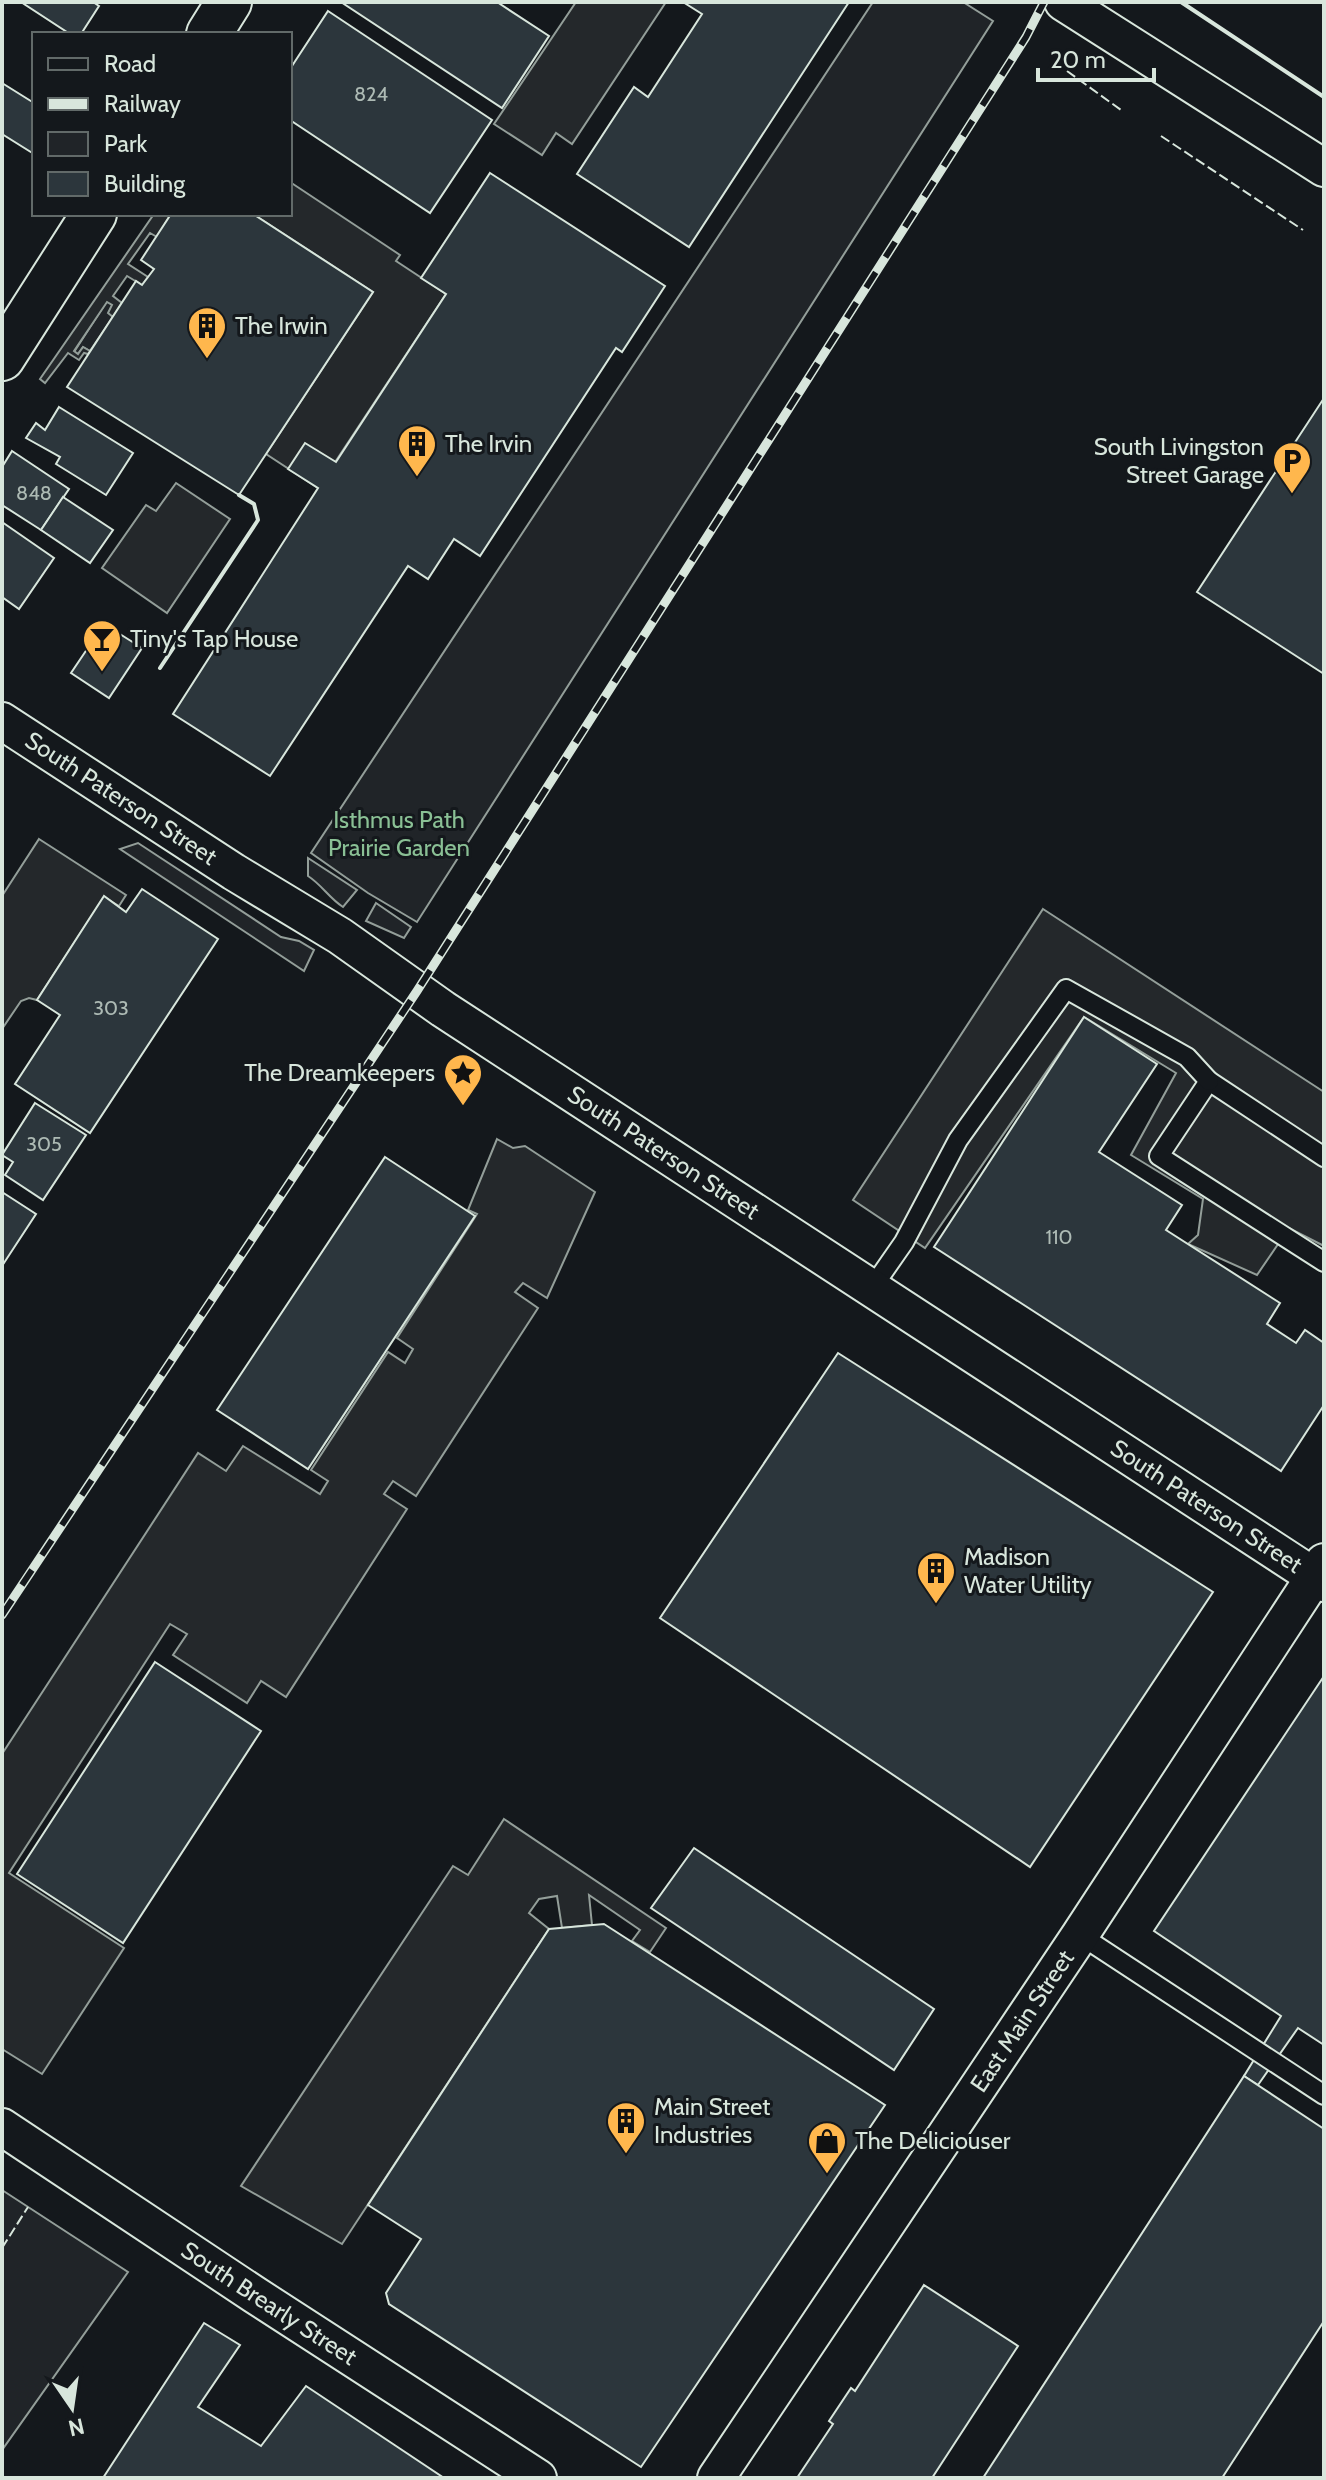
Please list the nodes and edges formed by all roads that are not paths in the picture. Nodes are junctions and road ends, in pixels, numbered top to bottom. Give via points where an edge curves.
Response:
1 (229, 2) edge
2 (1063, 2) edge
3 (210, 32) edge
4 (1324, 168) edge
5 (93, 216) edge
6 (2, 358) edge
7 (2, 721) edge
8 (1209, 1081) junction
9 (1324, 1157) edge
10 (1324, 1262) edge
11 (872, 1288) junction
12 (1321, 1574) edge
13 (1080, 1935) junction
14 (1324, 2095) edge
15 (2, 2127) edge
16 (538, 2478) edge
17 (716, 2478) edge

1 - 3 street
2 - 4 street
5 - 6 street
7 - 11 street, South Paterson Street via 340,936
8 - 9 lane
8 - 10 lane via 1159,1156
8 - 11 lane via 1187,1057 1066,989 958,1140 904,1242
11 - 12 street, South Paterson Street
12 - 13 street, East Main Street
13 - 14 lane
13 - 17 street, East Main Street
15 - 16 street, South Brearly Street

